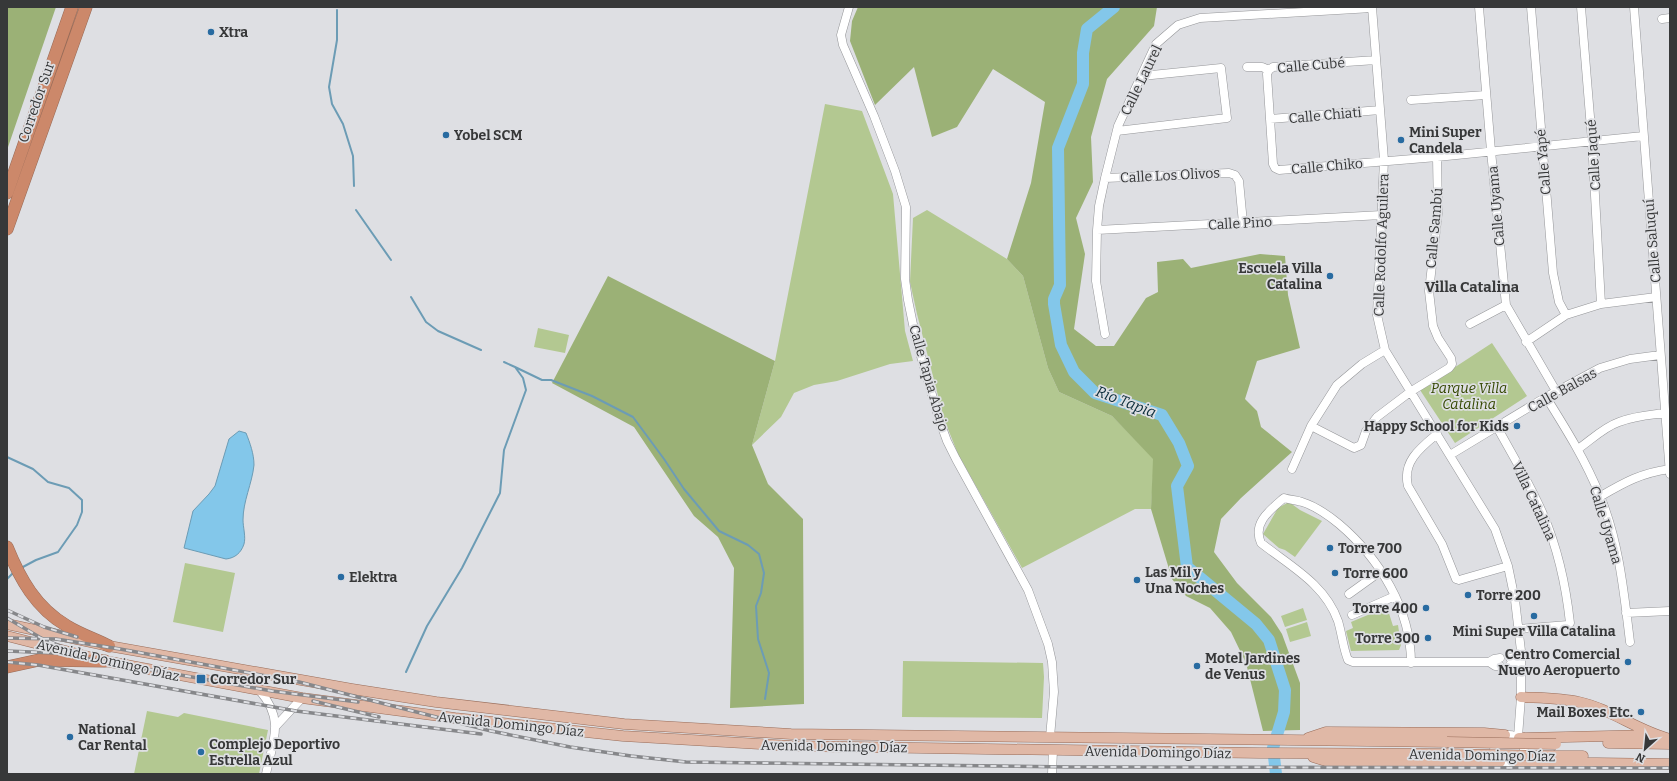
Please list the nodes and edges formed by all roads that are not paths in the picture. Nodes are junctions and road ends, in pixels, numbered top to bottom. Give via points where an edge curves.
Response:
1 (72, 7) edge
2 (86, 7) edge
3 (849, 7) edge
4 (1479, 7) edge
5 (1531, 7) edge
6 (1581, 7) edge
7 (1634, 7) edge
8 (1372, 8) edge
9 (1376, 60) junction
10 (1247, 67) dead end
11 (1269, 70) junction
12 (1142, 76) junction
13 (1486, 95) junction
14 (1411, 100) dead end
15 (1380, 110) junction
16 (1270, 119) junction
17 (1117, 131) junction
18 (1643, 136) junction
19 (1592, 141) junction
20 (1542, 145) junction
21 (1491, 151) junction
22 (1437, 157) junction
23 (1384, 160) junction
24 (1104, 178) junction
25 (7, 193) edge
26 (1382, 214) junction
27 (1243, 223) junction
28 (7, 230) edge
29 (1097, 230) junction
30 (1656, 297) junction
31 (1601, 304) junction
32 (1506, 305) junction
33 (1566, 315) junction
34 (1470, 324) dead end
35 (1105, 334) dead end
36 (1526, 342) junction
37 (1384, 350) junction
38 (1660, 355) junction
39 (1410, 392) junction
40 (1556, 392) junction
41 (1546, 397) junction
42 (1665, 413) junction
43 (1311, 426) junction
44 (1497, 427) junction
45 (1437, 434) junction
46 (1578, 449) junction
47 (1450, 455) junction
48 (1292, 469) dead end
49 (1670, 469) edge
50 (1670, 474) edge
51 (1601, 496) junction
52 (7, 547) edge
53 (1508, 566) junction
54 (1381, 571) junction
55 (1349, 594) dead end
56 (1395, 596) junction
57 (1670, 611) edge
58 (1626, 613) junction
59 (1352, 614) dead end
60 (7, 624) edge
61 (1519, 629) junction
62 (7, 636) edge
63 (1630, 642) dead end
64 (109, 646) junction
65 (105, 661) junction
66 (1521, 661) junction
67 (1500, 662) dead end
68 (1510, 662) dead end
69 (1411, 663) junction
70 (7, 667) edge
71 (260, 691) junction
72 (1521, 697) junction
73 (302, 698) junction
74 (276, 726) junction
75 (1505, 735) junction
76 (1656, 735) junction
77 (1050, 737) junction
78 (1518, 737) junction
79 (1670, 739) edge
80 (1298, 741) junction
81 (1670, 744) edge
82 (1052, 750) junction
83 (1297, 754) junction
84 (1670, 758) edge
85 (1500, 762) junction
86 (1518, 762) junction
87 (1670, 764) edge
88 (266, 774) edge
89 (1052, 774) edge

1 - 25 highway, Corredor Sur
2 - 28 highway, Corredor Sur
3 - 77 street, Calle Tapia Abajo via 842,35 843,45 874,116 906,207 905,279 916,339 947,441 1023,580 1042,625 1052,662 1054,692
4 - 13 street, Calle Uyama
5 - 20 street, Calle Yapé
6 - 19 street, Calle Jaqué
7 - 18 street, Calle Saluquí
8 - 9 street, Calle Rodolfo Aguilera
8 - 12 street, Calle Laurel via 1200,18 1178,25 1156,44
9 - 11 street, Calle Cubé via 1273,67
9 - 15 street, Calle Rodolfo Aguilera
10 - 11 street, Calle Cubé via 1262,67
11 - 16 street, Calle Chiko via 1267,74
12 - 17 street, Calle Laurel
12 - 17 street via 1221,68 1227,118
13 - 14 street
13 - 21 street, Calle Uyama
15 - 16 street, Calle Chiati
15 - 23 street, Calle Rodolfo Aguilera
16 - 23 street, Calle Chiko via 1273,164 1279,170
17 - 24 street, Calle Laurel
18 - 19 street
18 - 30 street, Calle Saluquí
19 - 20 street
19 - 31 street, Calle Jaqué
20 - 21 street
20 - 33 street, Calle Yapé via 1553,273 1559,302
21 - 22 street
21 - 32 street, Calle Uyama
22 - 23 street
22 - 39 street, Calle Sambú via 1438,213 1428,291 1433,326 1452,364
23 - 26 street, Calle Rodolfo Aguilera
24 - 27 street, Calle Los Olivos via 1235,174 1239,181
24 - 29 street, Calle Laurel
26 - 27 street, Calle Pino
26 - 37 street, Calle Rodolfo Aguilera via 1377,315
27 - 29 street, Calle Pino
29 - 35 street, Calle Laurel via 1096,280
30 - 31 street
30 - 38 street, Calle Saluquí
31 - 33 street
32 - 34 street
32 - 36 street, Calle Uyama
33 - 36 street
36 - 40 street, Calle Uyama
37 - 39 street, Calle Rodolfo Aguilera
37 - 43 street via 1362,364 1338,385
38 - 40 street, Calle Balsas via 1630,359 1600,368
38 - 42 street, Calle Saluquí
39 - 43 street via 1377,417 1358,447 1354,448
39 - 45 street, Calle Rodolfo Aguilera
40 - 41 street, Calle Balsas
41 - 44 street, Calle Balsas
41 - 46 street, Calle Uyama
42 - 46 street via 1618,422
42 - 49 street, Calle Saluquí
43 - 48 street
44 - 47 street, Calle Balsas
44 - 61 street, Villa Catalina via 1544,514 1562,574 1569,624
45 - 47 street, Calle Rodolfo Aguilera
45 - 53 street via 1414,455 1406,479 1442,544 1456,579
46 - 51 street, Calle Uyama
47 - 53 street, Calle Rodolfo Aguilera via 1495,529
49 - 50 street, Calle Saluquí
49 - 51 street via 1651,471 1632,478
51 - 58 street, Calle Uyama via 1617,550
52 - 64 highway via 23,582 48,612 67,626
53 - 61 street, Calle Rodolfo Aguilera
54 - 55 street
54 - 56 street
54 - 69 street via 1356,539 1326,514 1303,502 1284,498 1266,513 1258,530 1261,543 1320,590 1338,621 1348,660
56 - 59 street
56 - 69 street via 1409,636
57 - 58 street
58 - 63 street, Calle Uyama
60 - 64 main road, Avenida Domingo Díaz
61 - 66 street, Calle Rodolfo Aguilera
62 - 65 main road, Avenida Domingo Díaz
64 - 77 main road, Avenida Domingo Díaz via 436,702 624,724 791,734
65 - 70 highway via 39,660
65 - 71 main road, Avenida Domingo Díaz
66 - 68 street
66 - 72 street, Calle Rodolfo Aguilera
67 - 69 street via 1495,666 1489,662
71 - 73 main road, Avenida Domingo Díaz
71 - 74 street via 271,707
72 - 76 main road via 1579,702
72 - 78 street, Calle Rodolfo Aguilera
73 - 74 street
73 - 82 main road, Avenida Domingo Díaz via 624,736 792,746
74 - 88 street
75 - 78 street
75 - 80 main road via 1326,732
75 - 85 street via 1494,747
76 - 78 main road
76 - 79 main road
77 - 80 main road, Avenida Domingo Díaz
78 - 86 street via 1523,742 1524,753
80 - 81 main road, Avenida Domingo Díaz, bridge
82 - 83 main road, Avenida Domingo Díaz
82 - 89 street
83 - 84 main road, Avenida Domingo Díaz, bridge
83 - 85 main road via 1329,762
85 - 86 street via 1507,765
86 - 87 main road

